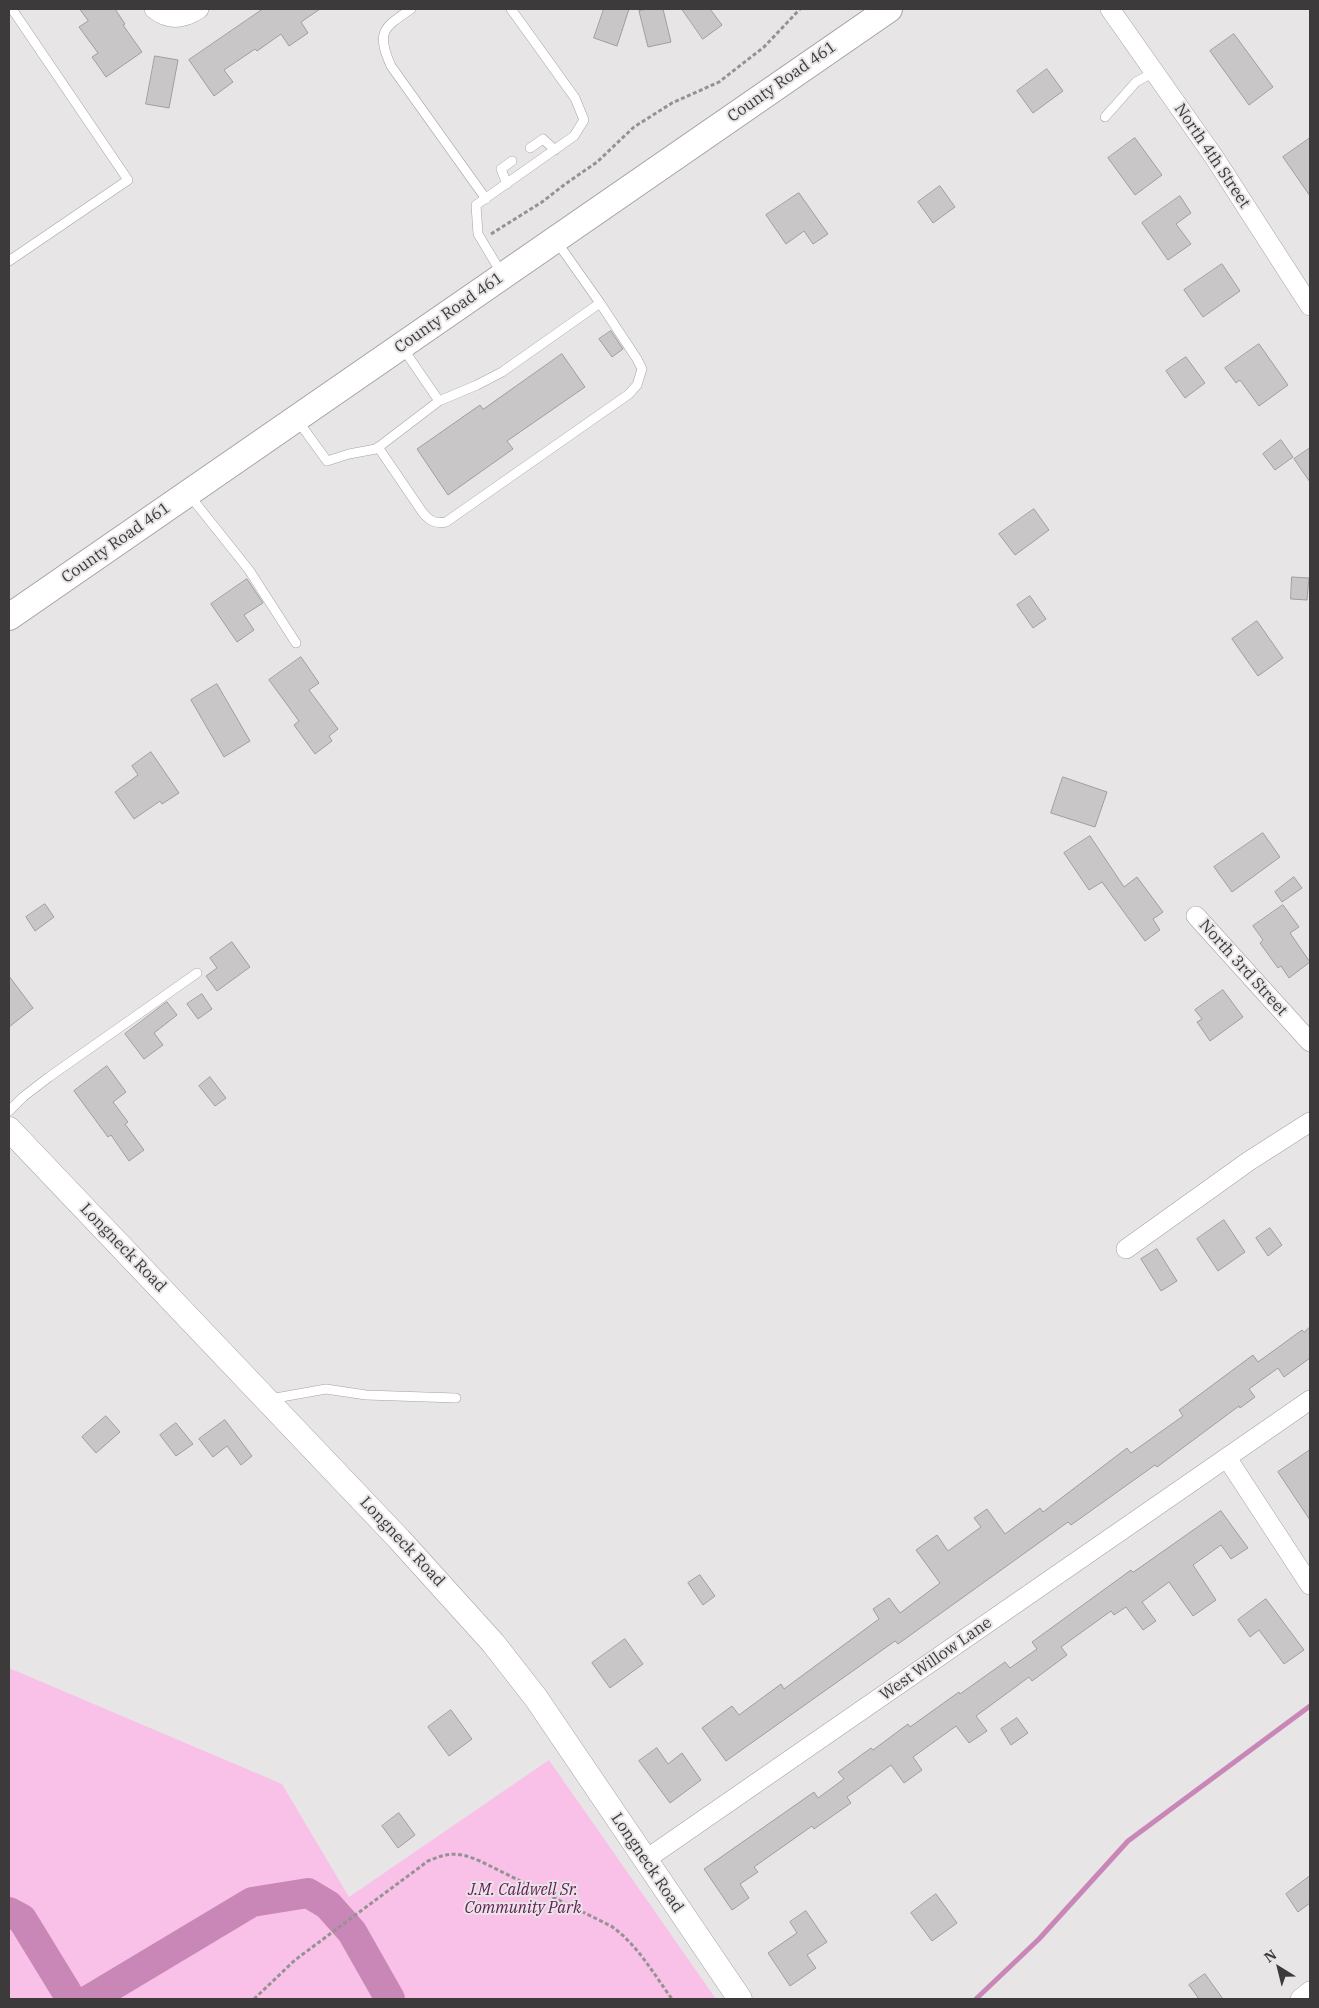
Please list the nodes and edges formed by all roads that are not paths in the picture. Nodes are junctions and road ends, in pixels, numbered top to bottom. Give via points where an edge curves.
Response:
1 (12, 9) edge
2 (199, 9) edge
3 (411, 9) edge
4 (511, 9) edge
5 (889, 9) edge
6 (1110, 9) edge
7 (161, 13) edge
8 (1154, 72) junction
9 (1105, 116) dead end
10 (530, 148) dead end
11 (555, 150) junction
12 (512, 161) dead end
13 (507, 184) junction
14 (486, 199) junction
15 (556, 240) junction
16 (9, 261) edge
17 (503, 276) junction
18 (600, 303) junction
19 (1310, 306) edge
20 (402, 346) junction
21 (439, 401) junction
22 (296, 419) junction
23 (378, 447) junction
24 (188, 494) junction
25 (9, 617) edge
26 (296, 642) dead end
27 (1196, 916) dead end
28 (197, 973) dead end
29 (1310, 1042) edge
30 (9, 1111) edge
31 (1310, 1122) edge
32 (9, 1129) edge
33 (1126, 1249) dead end
34 (456, 1398) dead end
35 (267, 1399) junction
36 (1310, 1400) edge
37 (1227, 1458) junction
38 (1310, 1585) edge
39 (644, 1860) junction
40 (1310, 1991) edge
41 (740, 1999) edge
42 (1300, 1999) edge

1 - 16 lane via 128,180
2 - 7 street via 180,18
3 - 14 lane via 386,28 382,39 385,52 391,66
4 - 11 lane via 576,98 584,120 574,136
5 - 15 main road, County Road 461
6 - 8 street, North 4th Street
8 - 9 lane via 1136,82
8 - 19 street, North 4th Street
10 - 11 lane via 543,139
11 - 13 lane
12 - 13 lane via 501,169
13 - 14 lane
14 - 17 lane via 476,205 478,234
15 - 17 main road, County Road 461
15 - 18 lane
17 - 20 main road, County Road 461
18 - 21 lane via 502,372
18 - 23 lane via 642,369 637,385 629,394 446,522 436,524 423,513
20 - 21 lane
20 - 22 main road, County Road 461
21 - 23 lane
22 - 23 lane via 327,461
22 - 24 main road, County Road 461
24 - 25 main road, County Road 461
24 - 26 lane via 248,570
27 - 29 street, North 3rd Street
28 - 30 lane via 49,1077
31 - 33 street via 1249,1161
32 - 35 street, Longneck Road
34 - 35 lane via 366,1395 326,1390
35 - 39 street, Longneck Road via 494,1643 536,1698
36 - 37 street, West Willow Lane
37 - 38 street
37 - 39 street, West Willow Lane
39 - 41 street, Longneck Road
40 - 42 street

